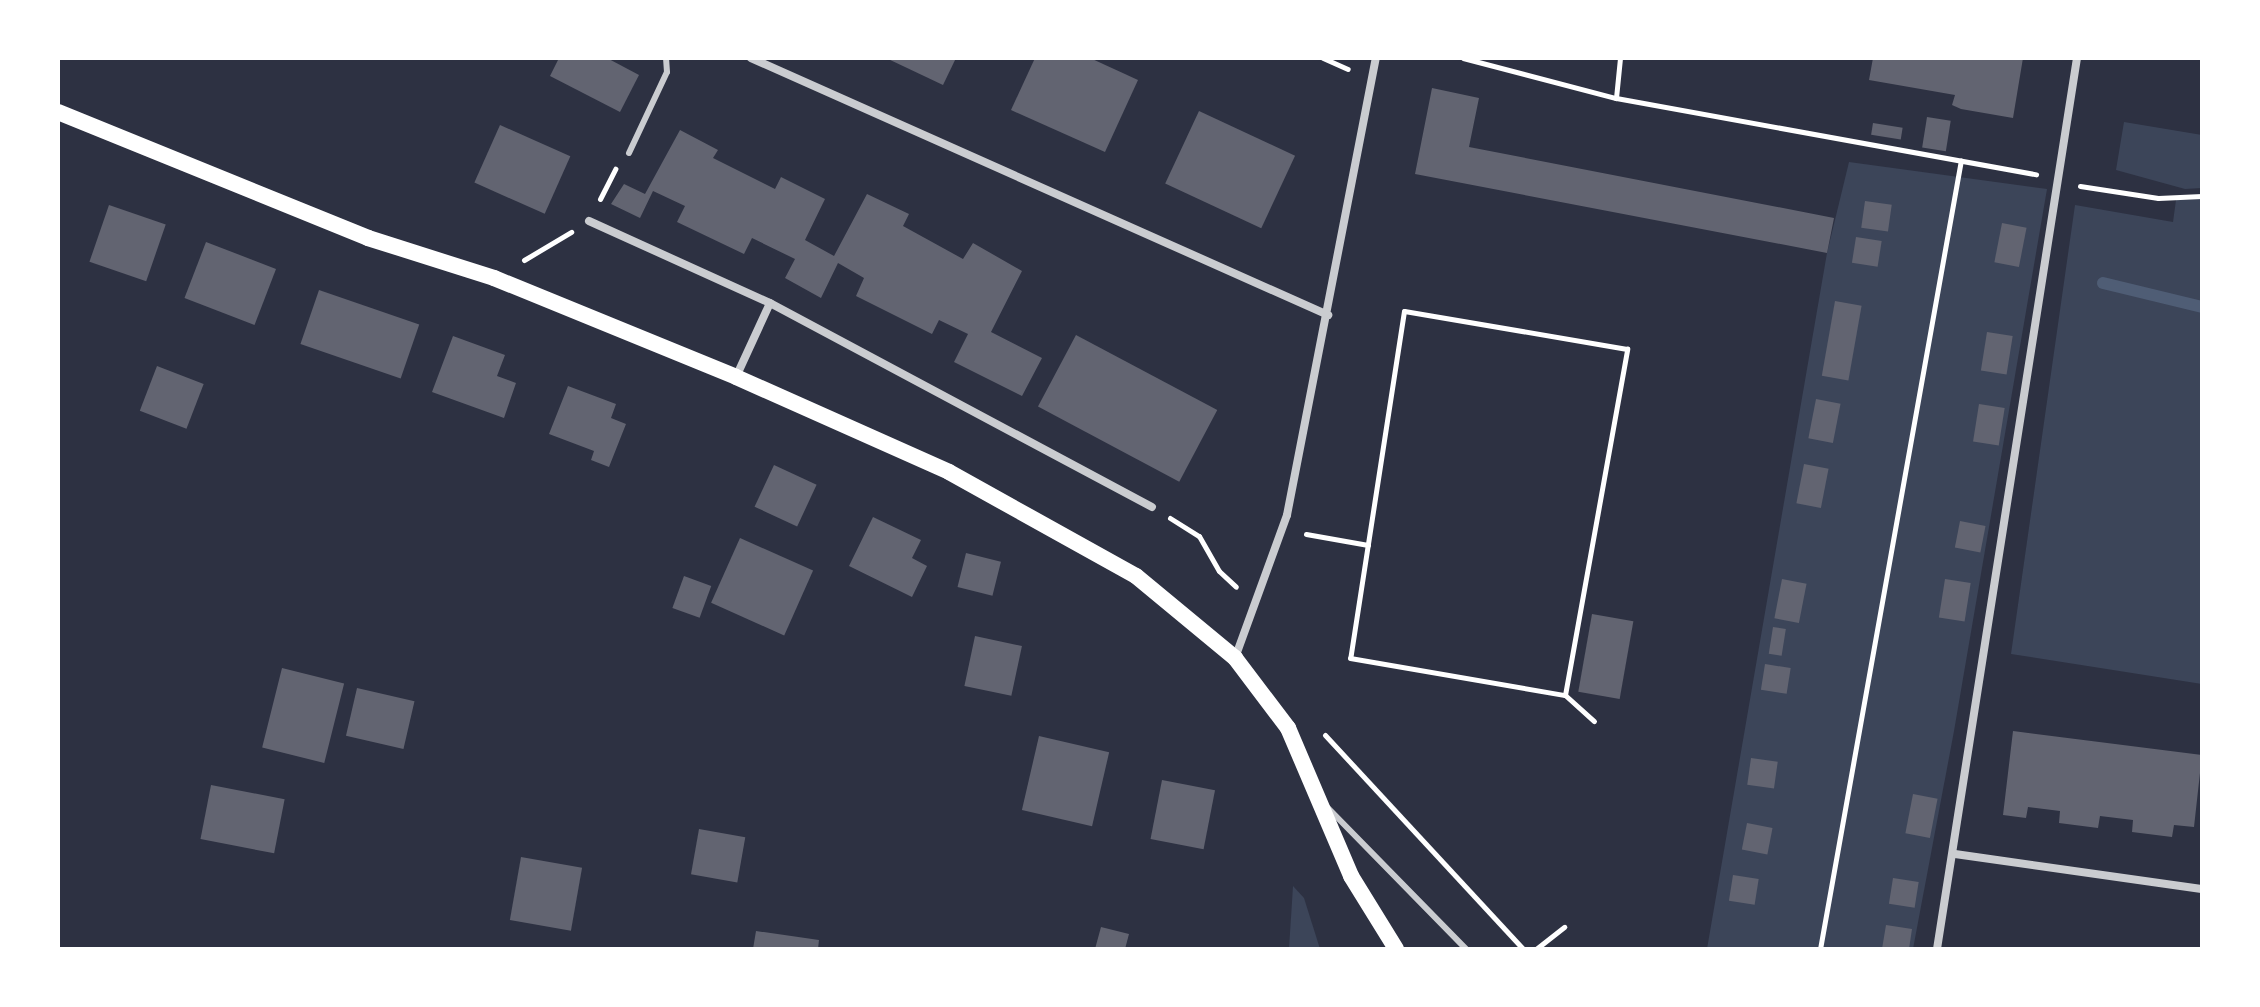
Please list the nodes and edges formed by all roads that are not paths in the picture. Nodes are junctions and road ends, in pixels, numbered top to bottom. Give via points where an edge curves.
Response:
1 (666, 58) edge
2 (751, 58) edge
3 (1376, 58) edge
4 (2077, 58) edge
5 (58, 112) edge
6 (629, 153) dead end
7 (589, 221) road end
8 (770, 303) junction
9 (1328, 315) junction
10 (736, 377) junction
11 (1152, 507) road end
12 (1235, 658) junction
13 (1318, 797) junction
14 (1955, 854) junction
15 (2202, 889) edge
16 (1396, 949) edge
17 (1466, 949) edge
18 (1937, 949) edge

1 - 6 lane via 667,72
2 - 9 street
3 - 9 street
4 - 14 street
5 - 10 main road via 368,238 494,278
7 - 8 street
8 - 10 street
8 - 11 street
9 - 12 street via 1282,531
10 - 12 main road via 949,472 1136,576
12 - 13 main road via 1288,728
13 - 16 main road via 1351,876
13 - 17 lane
14 - 15 street
14 - 18 street

